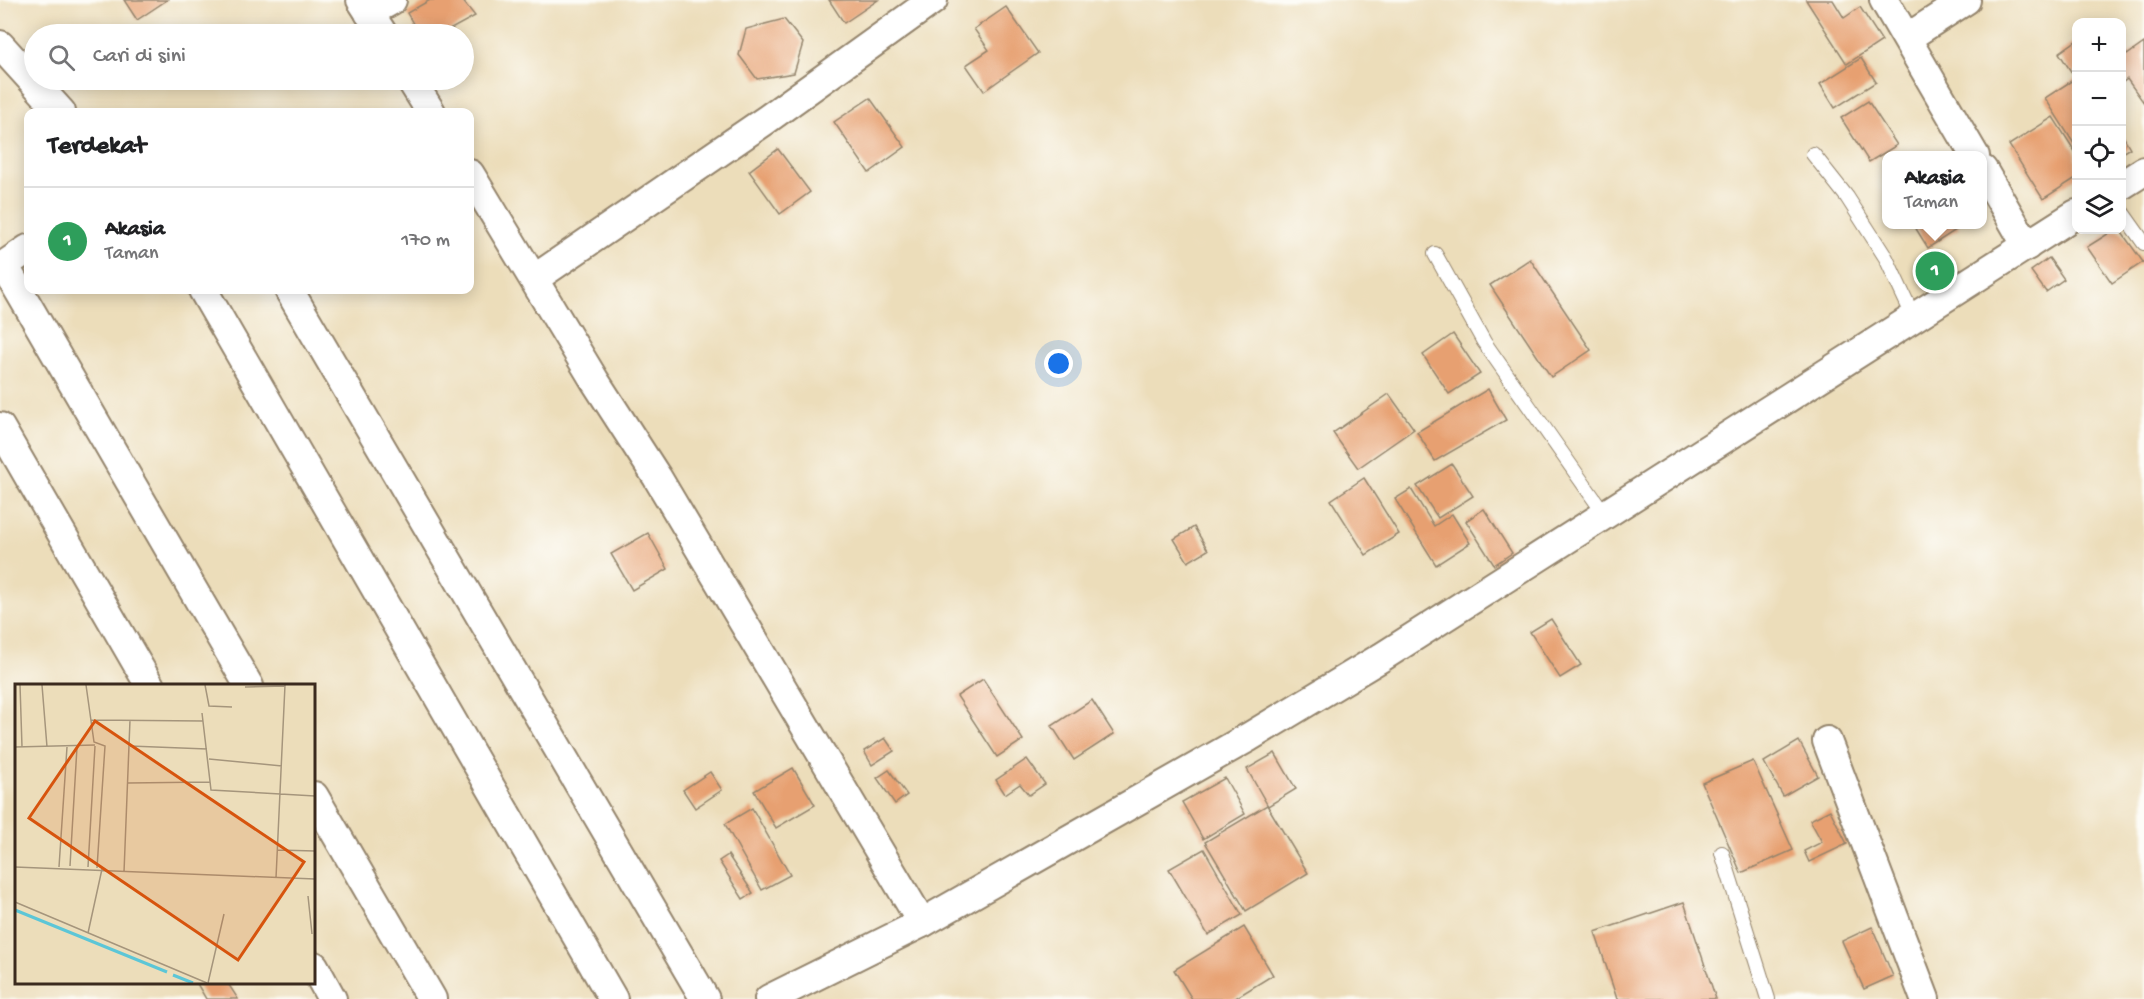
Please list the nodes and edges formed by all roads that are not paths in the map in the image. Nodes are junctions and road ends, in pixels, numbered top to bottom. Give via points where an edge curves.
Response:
1 (933, 0) edge
2 (1884, 0) edge
3 (1966, 0) edge
4 (1906, 38) junction
5 (0, 45) edge
6 (24, 71) edge
7 (41, 90) edge
8 (417, 90) edge
9 (57, 108) edge
10 (428, 108) edge
11 (1972, 151) edge
12 (1813, 154) dead end
13 (2144, 171) edge
14 (1987, 177) edge
15 (474, 181) edge
16 (2126, 182) edge
17 (2072, 217) edge
18 (2126, 219) edge
19 (2144, 243) edge
20 (2027, 246) junction
21 (24, 252) edge
22 (1435, 254) dead end
23 (2, 267) edge
24 (534, 279) junction
25 (205, 294) edge
26 (291, 294) edge
27 (1914, 318) junction
28 (0, 427) edge
29 (1606, 516) junction
30 (149, 684) edge
31 (248, 684) edge
32 (1827, 741) dead end
33 (315, 798) edge
34 (1722, 853) dead end
35 (922, 923) junction
36 (315, 968) edge
37 (332, 999) edge
38 (432, 999) edge
39 (613, 999) edge
40 (705, 999) edge
41 (769, 999) edge
42 (1768, 999) edge
43 (1925, 999) edge

1 - 24 street
2 - 4 street
3 - 4 street
4 - 11 street
5 - 6 street
7 - 9 street
8 - 10 street
12 - 27 lane via 1847,197 1886,258
13 - 16 street
14 - 20 street
15 - 24 street
17 - 20 street
18 - 19 lane
20 - 27 street
21 - 23 street
22 - 29 lane via 1484,342
23 - 31 street
24 - 35 street via 657,477
25 - 39 street
26 - 40 street
27 - 29 street
28 - 30 street
29 - 35 street via 1249,737
32 - 43 street
33 - 38 street
34 - 42 lane
35 - 41 street
36 - 37 street

